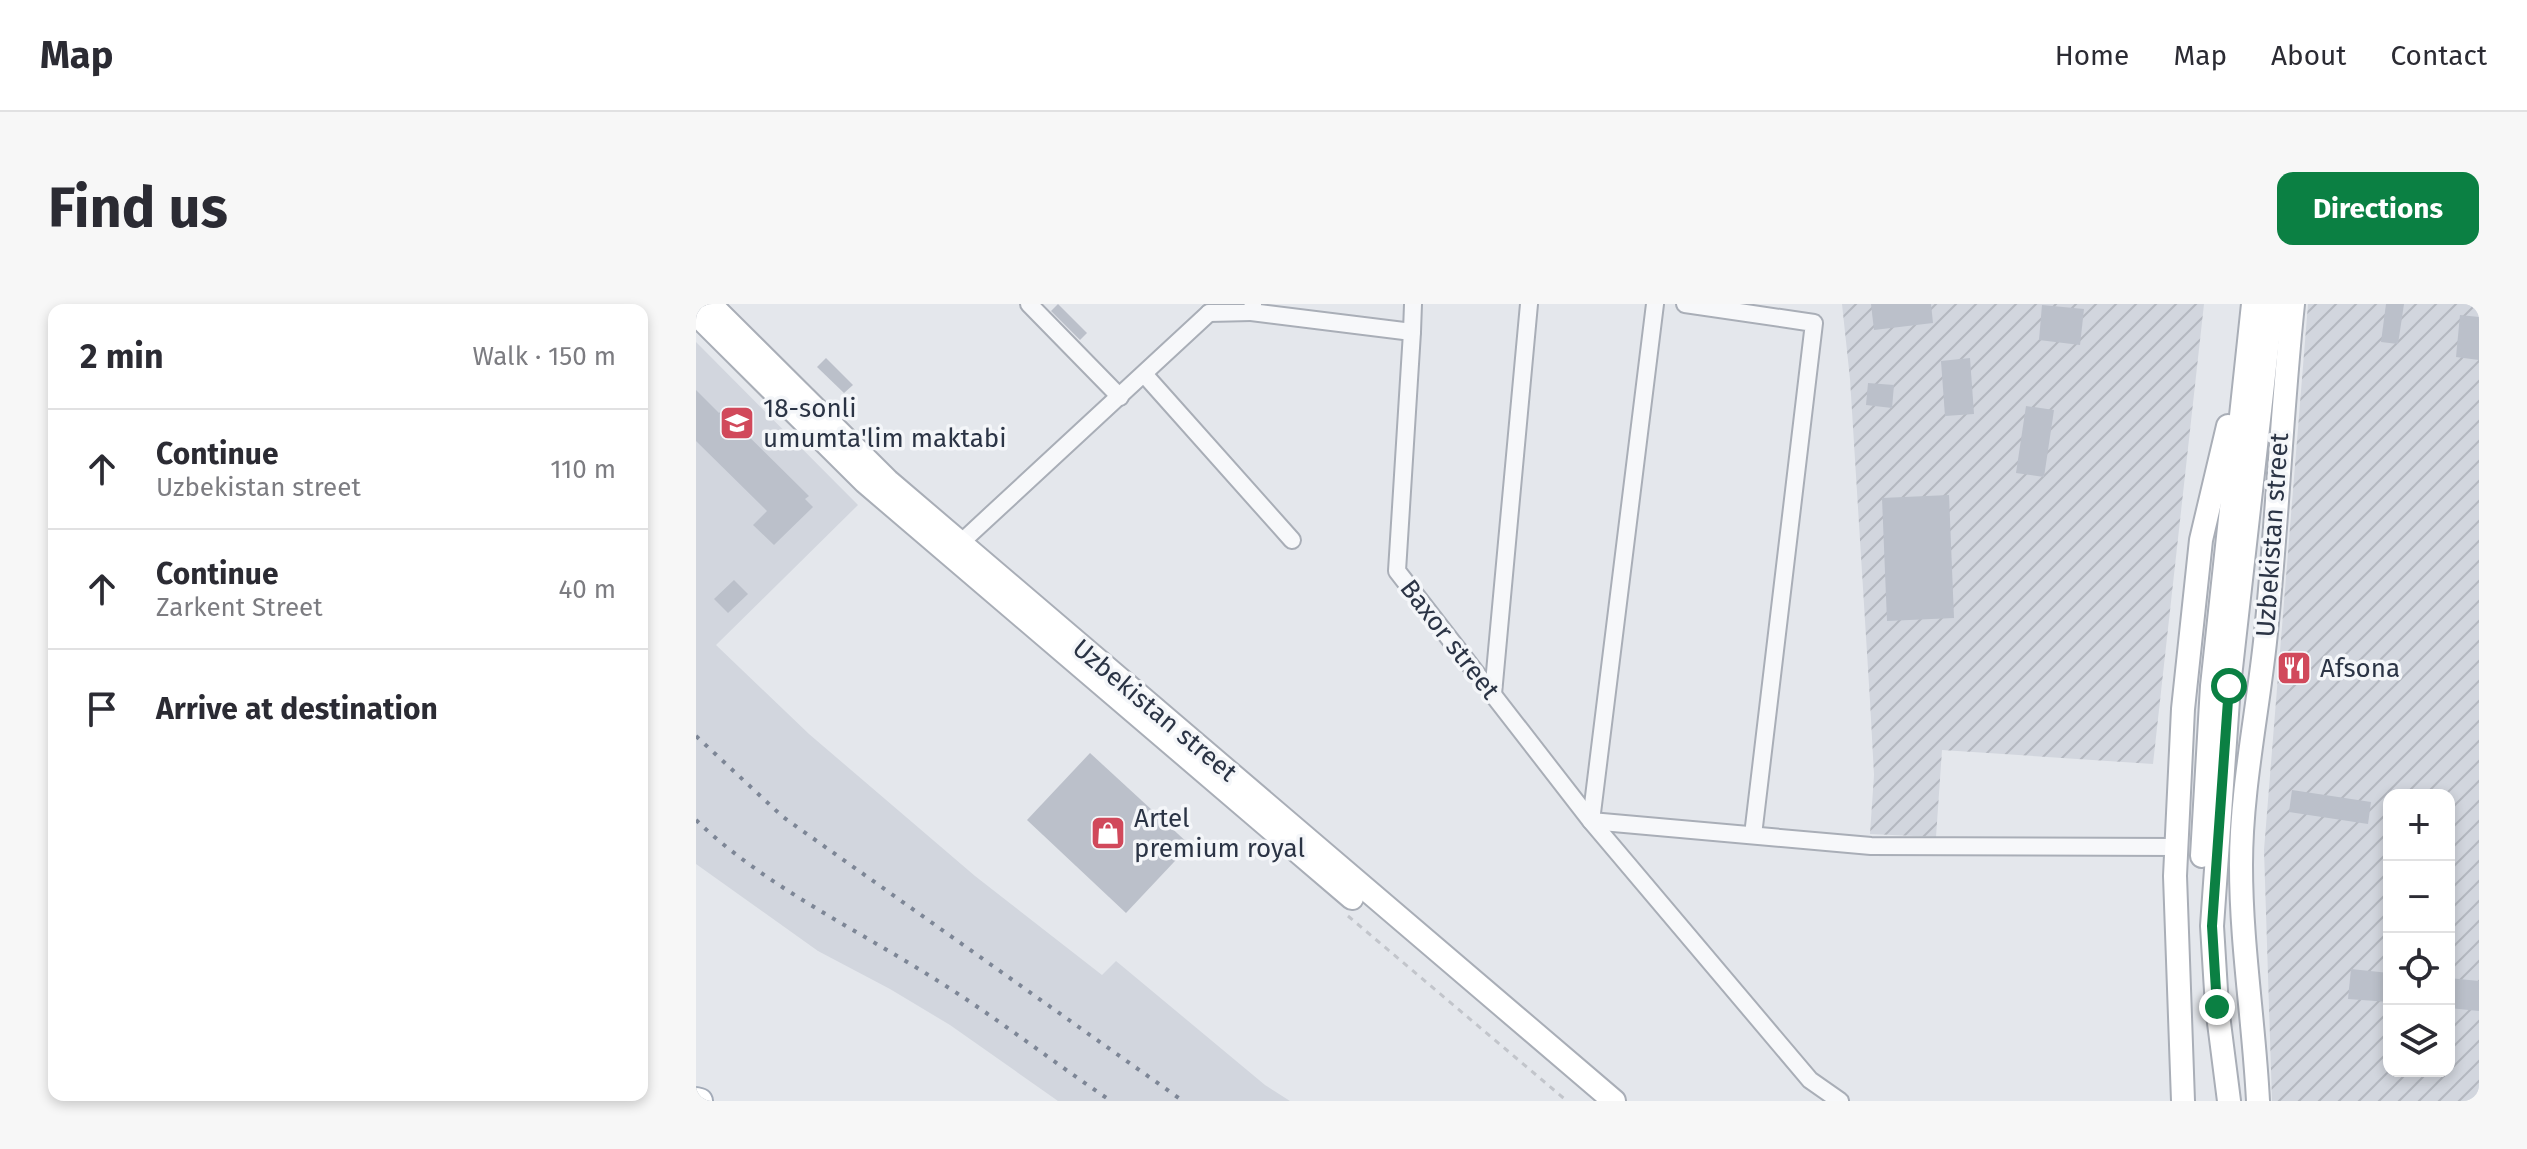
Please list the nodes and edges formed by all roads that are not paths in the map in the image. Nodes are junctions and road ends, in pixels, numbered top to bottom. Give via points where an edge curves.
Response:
1 (710, 304) edge
2 (1029, 304) edge
3 (1413, 304) edge
4 (1529, 304) edge
5 (1655, 304) edge
6 (1685, 304) edge
7 (2253, 304) edge
8 (2272, 304) edge
9 (2293, 304) edge
10 (1205, 308) edge
11 (1252, 308) edge
12 (696, 314) edge
13 (1412, 332) junction
14 (2249, 335) junction
15 (1144, 374) junction
16 (2263, 389) junction
17 (1120, 397) junction
18 (2282, 409) junction
19 (1292, 540) dead end
20 (962, 545) junction
21 (1493, 694) junction
22 (1591, 821) junction
23 (1753, 835) junction
24 (2177, 847) junction
25 (2205, 926) junction
26 (1591, 1101) edge
27 (1614, 1101) edge
28 (1840, 1101) edge
29 (2183, 1101) edge
30 (2215, 1101) edge
31 (2229, 1101) edge
32 (2258, 1101) edge

1 - 20 main road, Uzbekistan street via 888,481
2 - 17 street
3 - 13 street, Baxor street
4 - 21 street
5 - 22 street
6 - 23 street via 1814,323
7 - 14 main road, Uzbekistan street
8 - 16 main road, Uzbekistan street
9 - 18 main road, Uzbekistan street
10 - 11 street
10 - 15 street
11 - 13 street
12 - 26 main road, Uzbekistan street via 906,518
13 - 21 street, Baxor street via 1397,571
14 - 24 main road, Uzbekistan street via 2201,540 2183,709
14 - 25 main road, Uzbekistan street via 2212,686
15 - 17 street
15 - 19 street
16 - 18 main road
16 - 25 main road, Uzbekistan street
17 - 20 street
18 - 32 main road, Uzbekistan street via 2241,862
20 - 27 main road, Uzbekistan street
21 - 22 street, Baxor street
22 - 23 street
22 - 28 street, Baxor street via 1810,1080
23 - 24 street via 1871,846
24 - 29 main road, Uzbekistan street
25 - 30 main road via 2203,1009
25 - 31 main road

